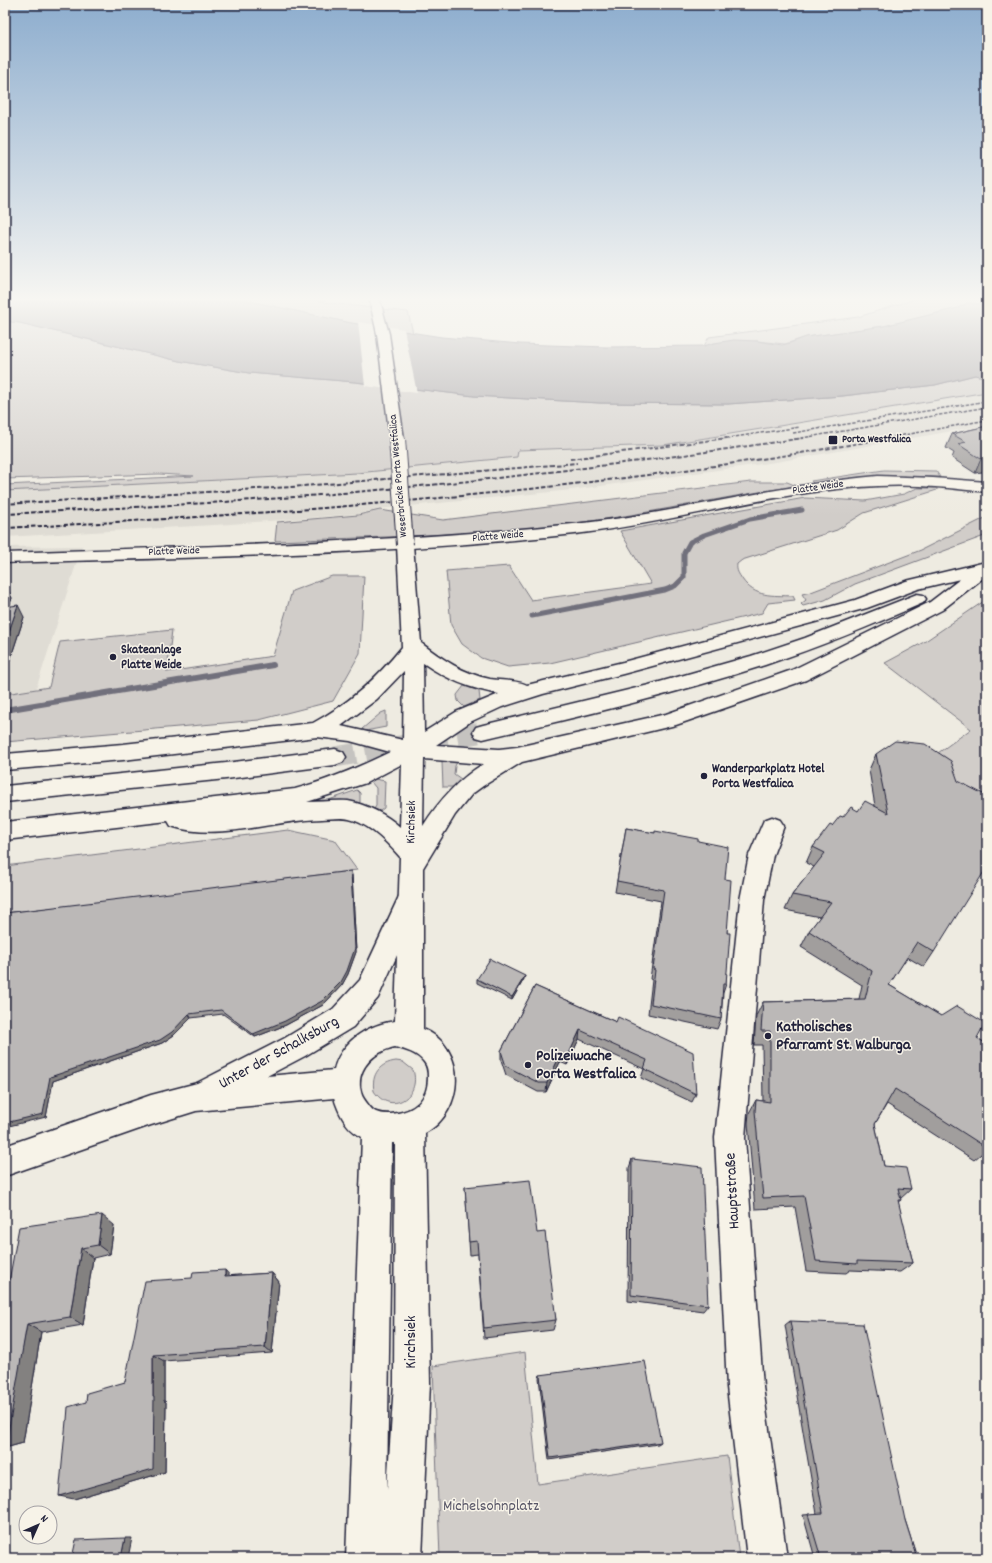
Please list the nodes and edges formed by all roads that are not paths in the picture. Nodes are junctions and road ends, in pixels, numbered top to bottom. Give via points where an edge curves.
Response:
1 (387, 370) edge
2 (987, 487) edge
3 (5, 558) edge
4 (986, 567) edge
5 (410, 609) joint
6 (413, 646) junction
7 (538, 688) junction
8 (317, 730) junction
9 (483, 732) tunnel mouth
10 (412, 750) junction
11 (517, 756) junction
12 (335, 757) tunnel mouth
13 (5, 762) edge
14 (5, 794) edge
15 (142, 816) junction
16 (772, 826) dead end
17 (5, 830) edge
18 (411, 861) junction
19 (412, 896) junction
20 (409, 1036) junction
21 (345, 1083) junction
22 (196, 1097) junction
23 (393, 1127) junction
24 (5, 1160) edge
25 (366, 1558) edge
26 (402, 1558) edge
27 (767, 1558) edge

1 - 5 main road, Weserbrücke Porta Westfalica, bridge via 397,439
2 - 3 main road, Platte Weide via 876,481 809,488 615,525 474,539
4 - 7 main road via 912,585 861,604 623,668
4 - 9 main road via 867,622 773,655 598,706
4 - 11 main road via 936,606 799,675 669,720
5 - 6 main road, Kirchsiek
6 - 7 main road via 429,659 463,678 493,687
6 - 8 main road via 368,697 343,716
6 - 10 main road, Kirchsiek
7 - 10 main road via 475,710
8 - 10 main road via 350,734
8 - 13 main road
10 - 11 main road via 469,756
10 - 15 main road via 358,777 295,797
10 - 18 main road, Kirchsiek
11 - 18 main road via 474,780 462,792
12 - 14 main road
15 - 17 main road
15 - 18 main road via 213,824 305,811 348,810 362,814 385,827 399,840
16 - 27 main road, Hauptstraße via 761,855 752,900 730,1138 745,1388
18 - 19 main road, Kirchsiek
19 - 20 main road, Kirchsiek
19 - 22 main road, Unter der Schalksburg via 369,990 343,1018 295,1047
20 - 21 main road via 395,1034 380,1037 367,1045 356,1055 348,1068
20 - 23 main road via 423,1042 435,1052 442,1065 441,1095 434,1108 423,1119
21 - 22 main road, Unter der Schalksburg
21 - 23 main road via 346,1098 363,1122
22 - 24 main road, Unter der Schalksburg
23 - 25 main road
23 - 26 main road, Kirchsiek via 412,1383

